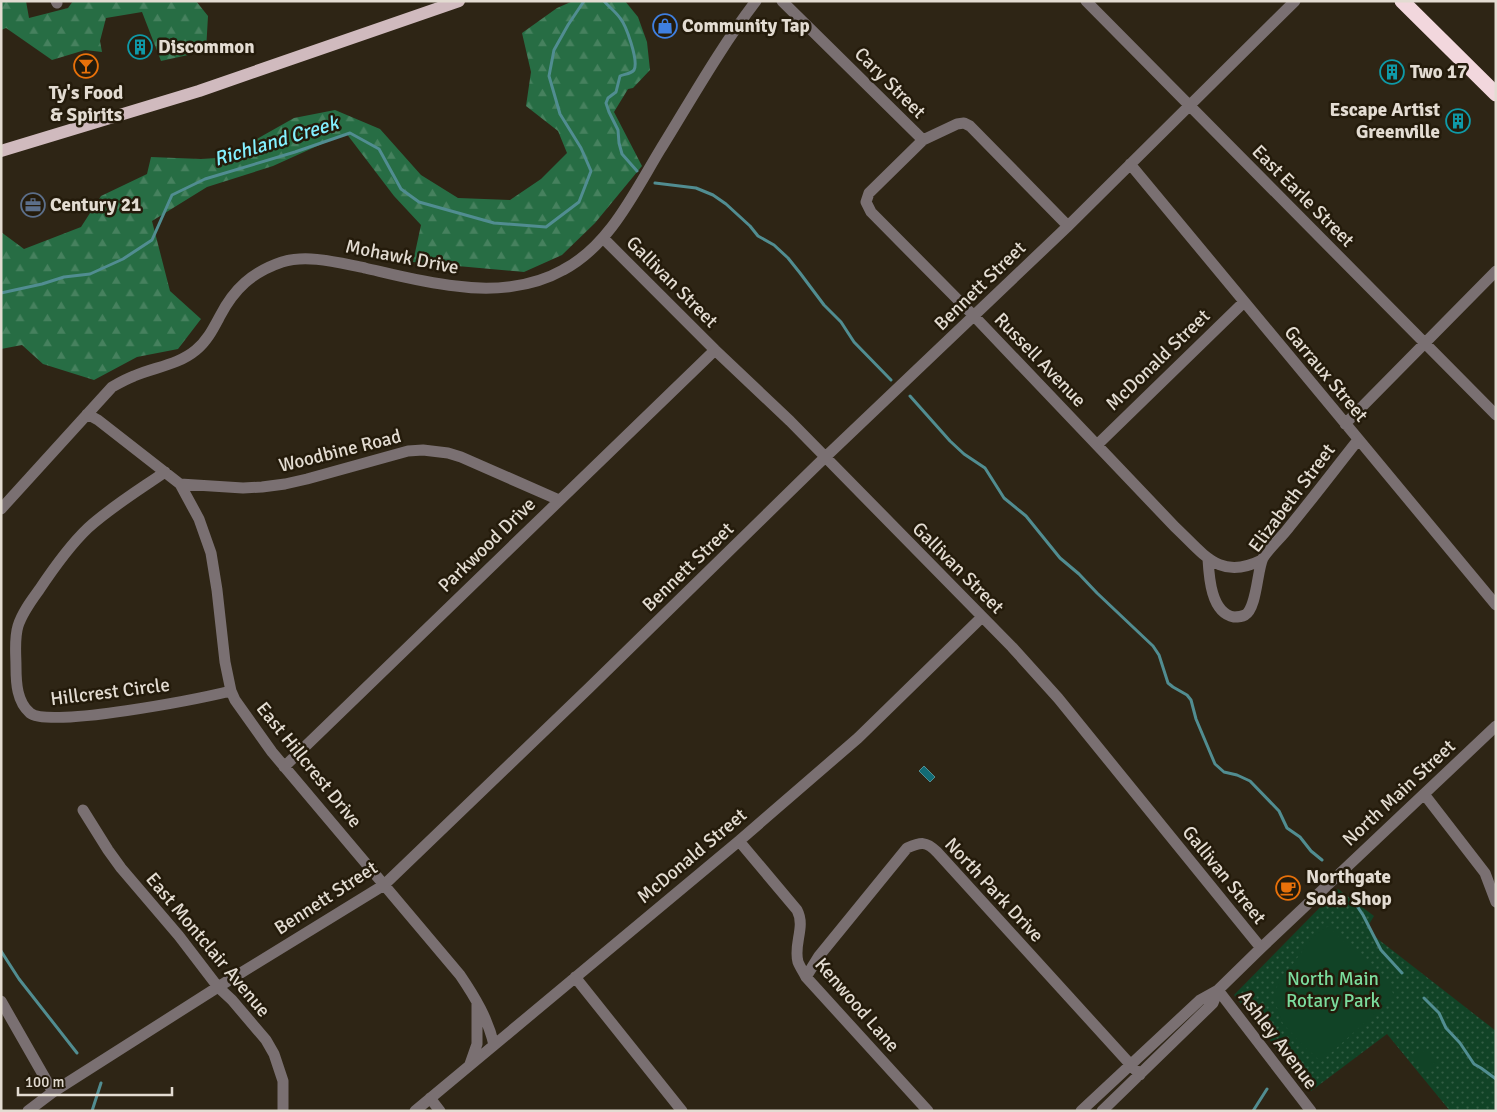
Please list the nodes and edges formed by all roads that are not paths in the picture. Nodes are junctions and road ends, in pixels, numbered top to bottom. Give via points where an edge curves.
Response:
1 (458, 1) edge
2 (756, 1) edge
3 (782, 1) edge
4 (1086, 1) edge
5 (1295, 1) edge
6 (1402, 1) edge
7 (1496, 94) edge
8 (1190, 106) junction
9 (923, 140) junction
10 (1, 151) edge
11 (1130, 164) junction
12 (1068, 226) junction
13 (603, 238) junction
14 (1496, 271) edge
15 (1244, 302) junction
16 (974, 316) junction
17 (1424, 343) junction
18 (715, 350) junction
19 (87, 414) junction
20 (1496, 415) edge
21 (1345, 424) junction
22 (1358, 440) junction
23 (1097, 444) junction
24 (826, 458) junction
25 (165, 472) junction
26 (180, 484) junction
27 (559, 500) junction
28 (1, 509) edge
29 (1208, 559) junction
30 (1262, 560) junction
31 (1496, 605) edge
32 (982, 617) junction
33 (231, 691) junction
34 (1494, 731) edge
35 (284, 767) junction
36 (1424, 794) junction
37 (83, 810) dead end
38 (739, 841) junction
39 (384, 885) junction
40 (1496, 902) edge
41 (1260, 948) junction
42 (575, 977) junction
43 (806, 977) junction
44 (218, 987) junction
45 (1218, 990) junction
46 (1, 1001) edge
47 (477, 1002) junction
48 (494, 1044) junction
49 (469, 1065) junction
50 (1129, 1065) junction
51 (1140, 1075) junction
52 (53, 1092) junction
53 (430, 1098) junction
54 (28, 1111) edge
55 (283, 1111) edge
56 (415, 1111) edge
57 (440, 1111) edge
58 (682, 1111) edge
59 (928, 1111) edge
60 (1081, 1111) edge
61 (1102, 1111) edge
62 (1311, 1111) edge

1 - 10 main road via 198,91
2 - 13 street, Mohawk Drive via 725,44 628,203
3 - 9 street, Cary Street
4 - 8 street, East Earle Street
5 - 8 street, Bennett Street
6 - 7 highway
8 - 11 street, Bennett Street
8 - 17 street, East Earle Street
9 - 12 street, Cary Street via 957,124 970,126
9 - 16 street, Russell Avenue via 869,193 866,202 871,212
11 - 12 street, Bennett Street
11 - 15 street, Garraux Street
12 - 16 street, Bennett Street
13 - 18 street, Gallivan Street
13 - 19 street, Mohawk Drive via 564,270 508,287 441,284 332,261 300,259 273,265 237,290 213,330 194,352 112,387
14 - 17 street, Elizabeth Street
15 - 21 street, Garraux Street
15 - 23 street, McDonald Street
16 - 23 street, Russell Avenue
16 - 24 street, Bennett Street
17 - 20 street, East Earle Street
17 - 21 street, Elizabeth Street
18 - 24 street, Gallivan Street
18 - 27 street, Parkwood Drive
19 - 25 street, East Hillcrest Drive
19 - 28 street, Mohawk Drive
21 - 22 street, Garraux Street
22 - 30 street, Elizabeth Street
22 - 31 street, Garraux Street
23 - 29 street, Russell Avenue
24 - 32 street, Gallivan Street
24 - 39 street, Bennett Street
25 - 26 street, East Hillcrest Drive
25 - 33 street, Hillcrest Circle via 87,530 47,578 18,624 16,687 30,714 42,718 87,716
26 - 27 street, Woodbine Road via 244,488 284,484 390,455 423,450 461,457
26 - 33 street, East Hillcrest Drive via 199,519 210,553
27 - 35 street, Parkwood Drive
29 - 30 street, Russell Avenue via 1230,569 1251,566
29 - 30 street, Elizabeth Street via 1214,597 1225,613 1237,617 1249,612
32 - 38 street, McDonald Street via 858,738
32 - 41 street, Gallivan Street via 1058,698
33 - 35 street, East Hillcrest Drive
34 - 36 street, North Main Street
35 - 39 street, East Hillcrest Drive
36 - 40 street via 1485,873
36 - 41 street, North Main Street
37 - 44 street, East Montclair Avenue via 121,868
38 - 42 street, McDonald Street
38 - 43 street, Kenwood Lane via 801,916 798,964
39 - 44 street, Bennett Street
39 - 47 street, East Hillcrest Drive via 460,975
41 - 45 street, North Main Street
42 - 48 street, McDonald Street
42 - 58 street
43 - 50 street, North Park Drive via 818,956 907,848 925,844 937,852
43 - 59 street, Kenwood Lane
44 - 52 street, Bennett Street
44 - 55 street, East Montclair Avenue via 266,1040 274,1054 283,1080
45 - 50 street, North Main Street via 1200,1000
45 - 51 street, North Main Street via 1213,1003
45 - 62 street, Ashley Avenue
46 - 52 street
47 - 48 street, East Hillcrest Drive via 490,1027
47 - 49 street via 477,1044
48 - 49 street, McDonald Street
49 - 53 street, McDonald Street
50 - 51 street, North Park Drive
50 - 60 street, North Main Street
51 - 61 street, North Main Street
52 - 54 street, Bennett Street
53 - 56 street, McDonald Street
53 - 57 street

